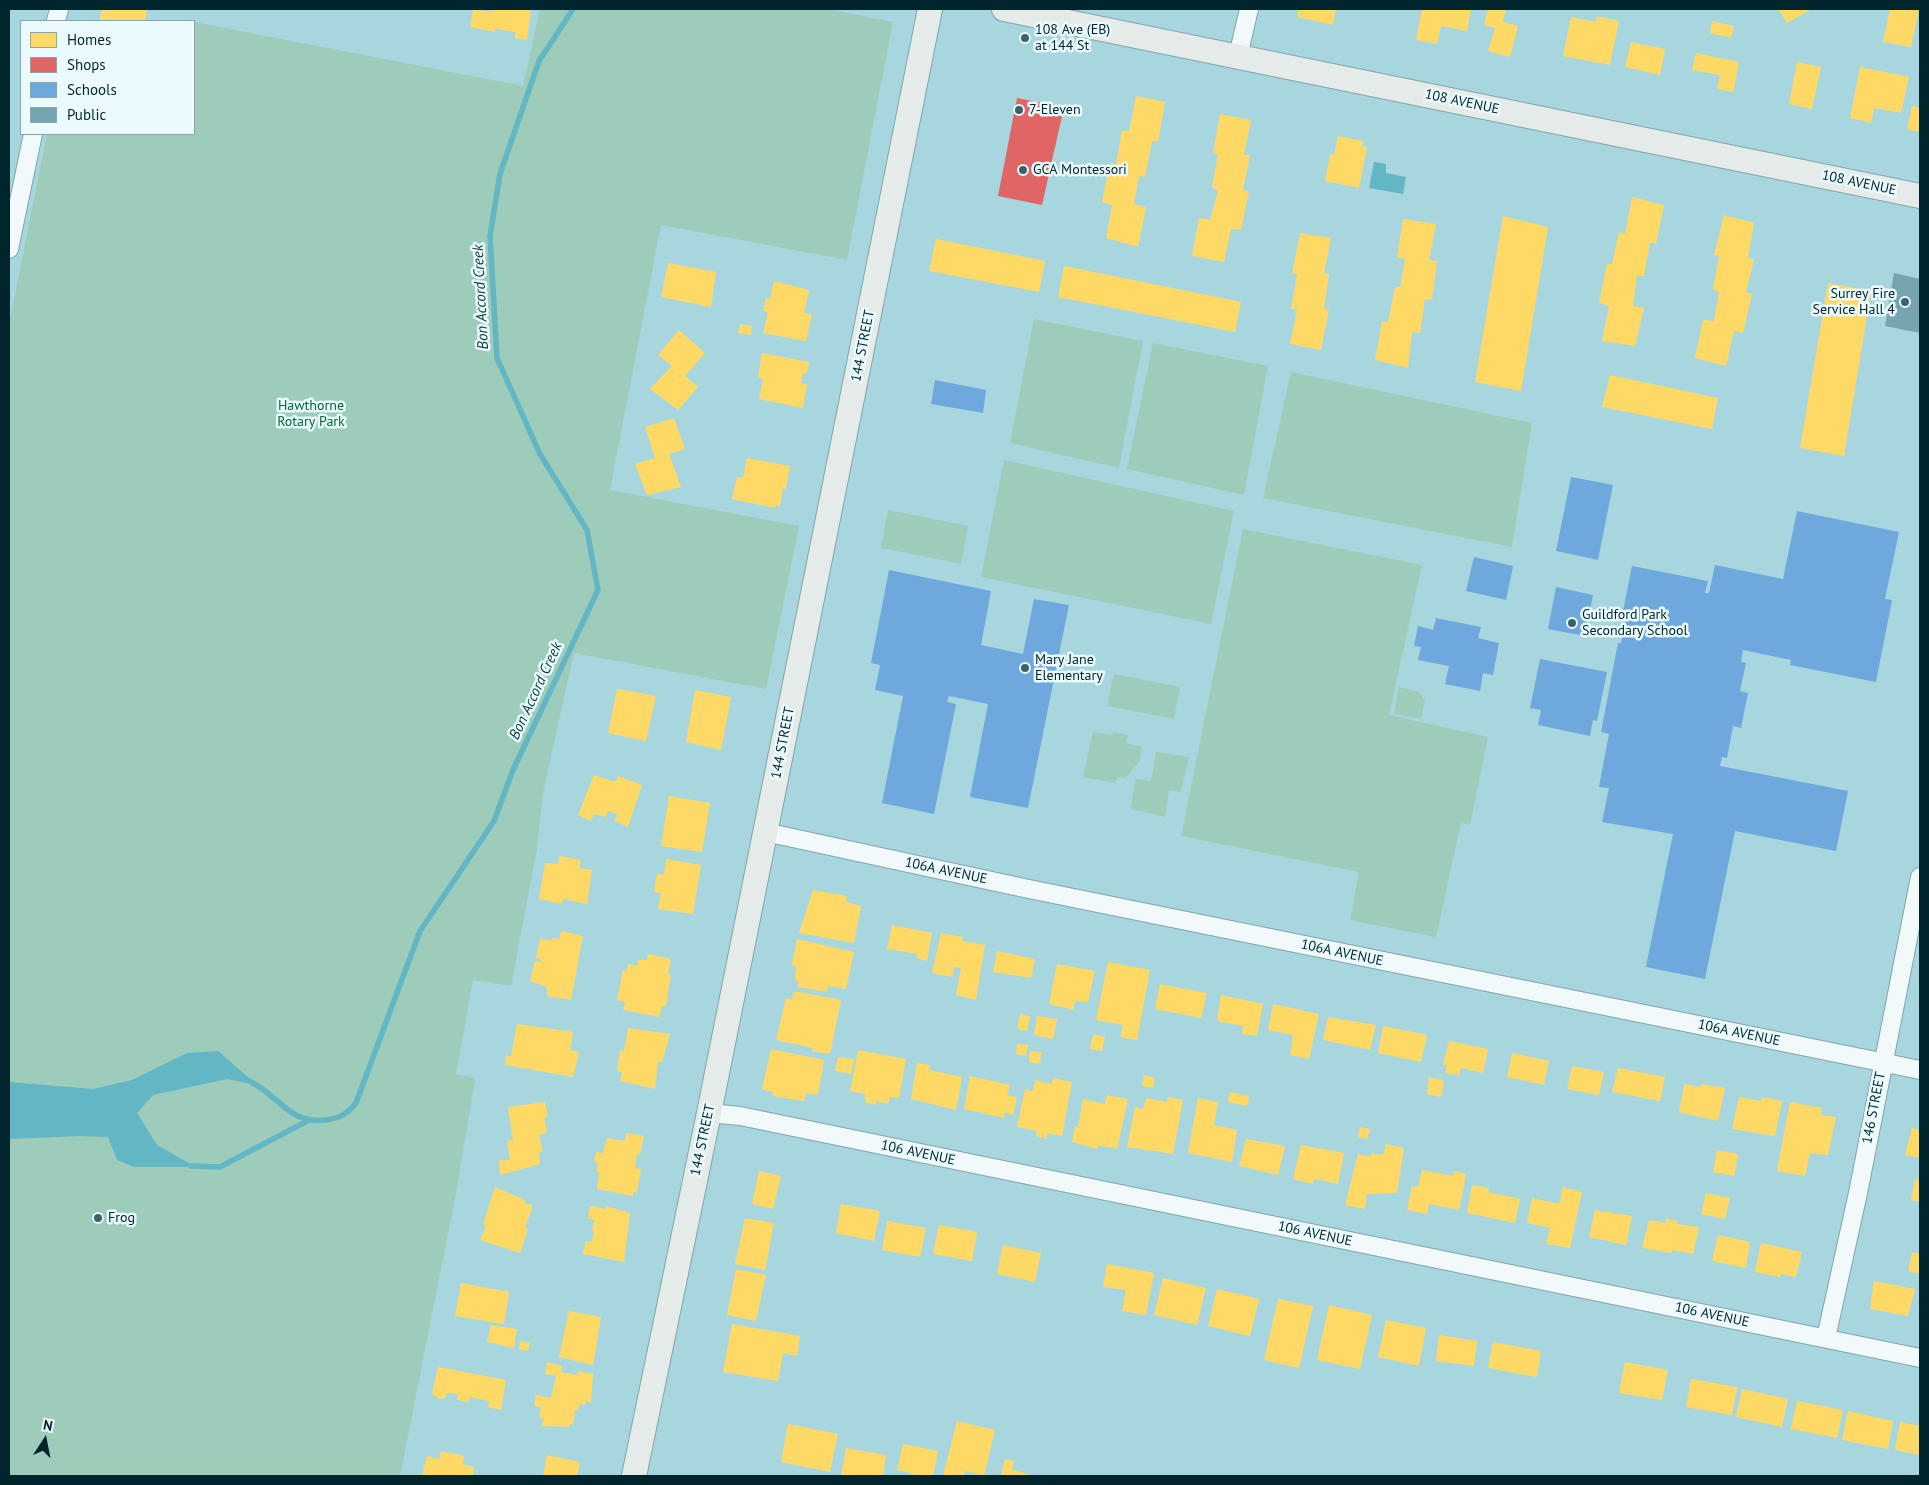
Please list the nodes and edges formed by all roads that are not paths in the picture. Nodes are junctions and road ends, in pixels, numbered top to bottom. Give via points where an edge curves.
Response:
1 (930, 9) edge
2 (1004, 9) edge
3 (1249, 9) edge
4 (1238, 56) junction
5 (33, 135) edge
6 (1920, 196) edge
7 (9, 249) edge
8 (765, 832) junction
9 (1920, 877) edge
10 (1883, 1063) junction
11 (1920, 1070) edge
12 (709, 1113) junction
13 (1826, 1338) junction
14 (1920, 1358) edge
15 (634, 1476) edge

1 - 8 main road, 144 STREET
2 - 4 main road, 108 AVENUE
3 - 4 street
4 - 6 main road, 108 AVENUE
5 - 7 street
8 - 10 street, 106A AVENUE
8 - 12 main road, 144 STREET
9 - 10 street, 146 STREET
10 - 11 street, 106A AVENUE
10 - 13 street, 146 STREET
12 - 13 street, 106 AVENUE via 740,1116
12 - 15 main road, 144 STREET
13 - 14 street, 106 AVENUE

